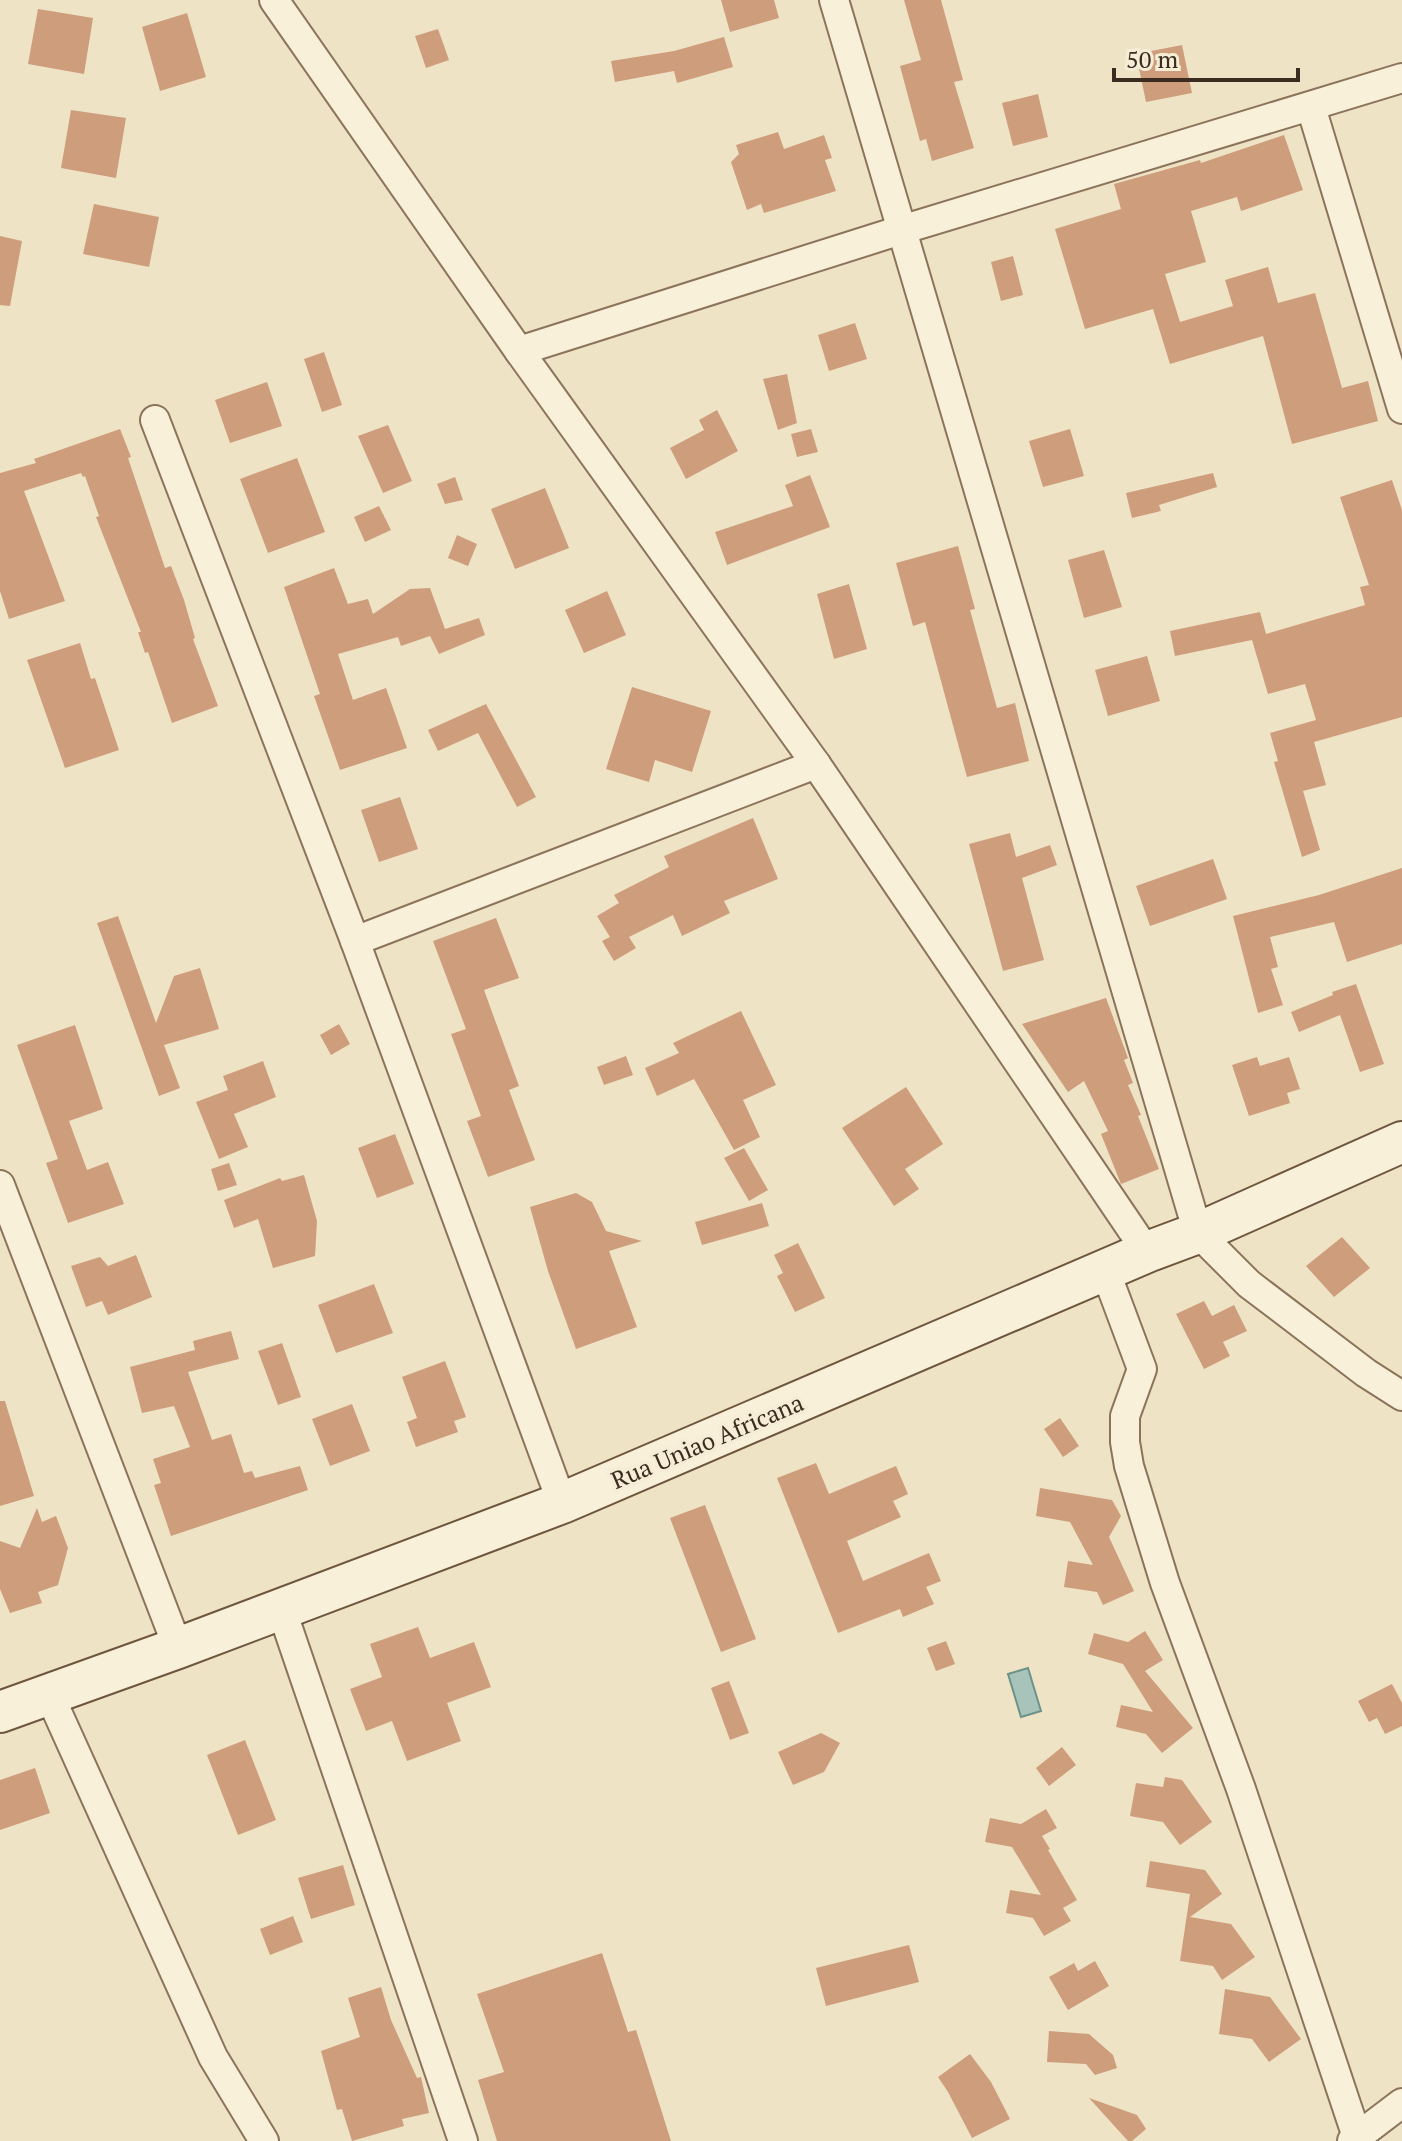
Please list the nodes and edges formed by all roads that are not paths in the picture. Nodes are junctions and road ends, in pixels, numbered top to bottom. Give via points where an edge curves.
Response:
1 (274, 0) edge
2 (834, 0) edge
3 (1402, 78) edge
4 (1311, 107) junction
5 (901, 230) junction
6 (519, 351) junction
7 (1402, 409) edge
8 (155, 420) dead end
9 (816, 764) junction
10 (355, 941) junction
11 (1402, 1142) edge
12 (0, 1185) edge
13 (1198, 1233) junction
14 (1147, 1252) junction
15 (1105, 1270) junction
16 (1402, 1396) edge
17 (562, 1503) junction
18 (281, 1608) junction
19 (178, 1648) junction
20 (49, 1694) junction
21 (0, 1712) edge
22 (1402, 2103) edge
23 (1354, 2139) edge
24 (264, 2141) edge
25 (463, 2141) edge

1 - 6 street
2 - 5 street
3 - 4 street
4 - 5 street
4 - 7 street
5 - 6 street
5 - 13 street
6 - 9 street
8 - 10 street
9 - 10 street
9 - 14 street
10 - 17 street
11 - 13 main road, Rua Uniao Africana
12 - 19 street
13 - 14 main road, Rua Uniao Africana
13 - 16 street via 1249,1284
14 - 15 main road, Rua Uniao Africana
15 - 17 main road, Rua Uniao Africana
15 - 23 street via 1142,1369 1125,1416 1129,1466
17 - 18 main road, Rua Uniao Africana
18 - 19 main road, Rua Uniao Africana
18 - 25 street
19 - 20 main road, Rua Uniao Africana
20 - 21 main road, Rua Uniao Africana
20 - 24 street via 213,2057
22 - 23 street

